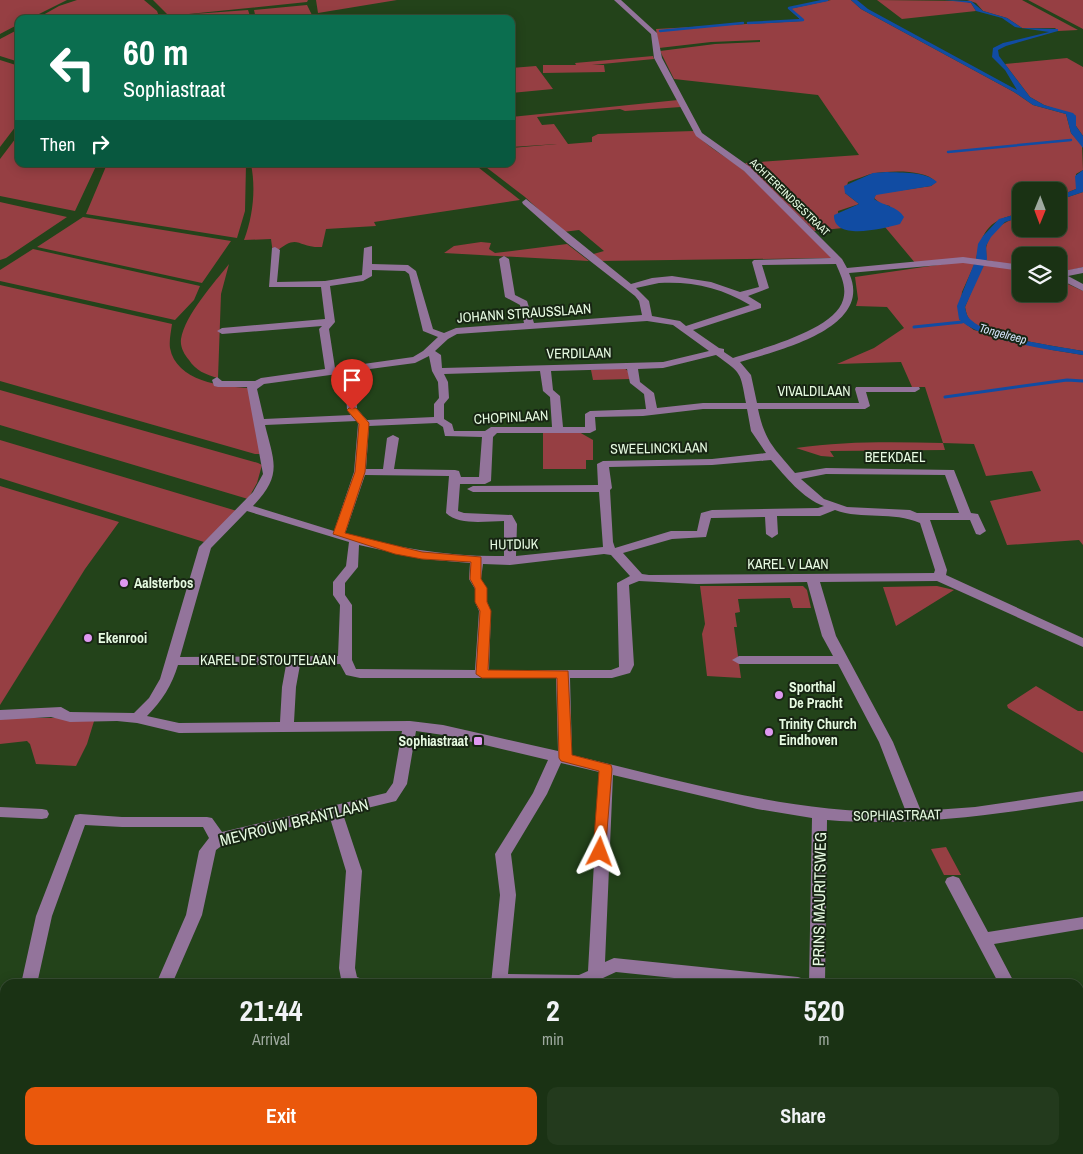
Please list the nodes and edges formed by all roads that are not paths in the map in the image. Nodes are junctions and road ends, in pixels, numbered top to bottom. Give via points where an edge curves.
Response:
1 (617, 0) edge
2 (526, 202) dead end
3 (369, 248) dead end
4 (275, 250) dead end
5 (504, 259) dead end
6 (839, 260) junction
7 (368, 267) junction
8 (1012, 267) edge
9 (1083, 270) edge
10 (846, 271) junction
11 (1067, 273) edge
12 (1067, 279) edge
13 (325, 284) junction
14 (629, 286) junction
15 (1083, 288) edge
16 (742, 294) junction
17 (647, 318) junction
18 (330, 322) junction
19 (529, 324) junction
20 (686, 329) junction
21 (222, 331) dead end
22 (444, 336) junction
23 (720, 351) junction
24 (428, 352) junction
25 (734, 361) junction
26 (632, 366) junction
27 (545, 367) junction
28 (350, 368) junction
29 (330, 371) junction
30 (437, 371) junction
31 (217, 380) dead end
32 (256, 384) junction
33 (915, 389) dead end
34 (752, 406) junction
35 (652, 412) junction
36 (439, 420) junction
37 (362, 421) junction
38 (259, 422) junction
39 (558, 430) junction
40 (488, 434) junction
41 (393, 438) dead end
42 (773, 456) junction
43 (360, 472) junction
44 (388, 472) junction
45 (792, 477) junction
46 (455, 485) junction
47 (606, 488) junction
48 (245, 507) junction
49 (833, 507) junction
50 (770, 512) junction
51 (919, 516) junction
52 (966, 517) junction
53 (980, 531) dead end
54 (339, 534) junction
55 (772, 534) dead end
56 (357, 540) junction
57 (612, 551) junction
58 (477, 559) junction
59 (510, 561) junction
60 (638, 577) junction
61 (940, 578) junction
62 (813, 579) junction
63 (1083, 643) edge
64 (172, 660) junction
65 (294, 660) junction
66 (345, 660) junction
67 (739, 660) dead end
68 (842, 660) junction
69 (482, 674) junction
70 (563, 674) junction
71 (0, 715) edge
72 (140, 715) junction
73 (410, 726) junction
74 (287, 727) junction
75 (561, 757) junction
76 (606, 769) junction
77 (1083, 796) edge
78 (335, 811) junction
79 (0, 812) edge
80 (42, 814) dead end
81 (820, 814) junction
82 (916, 817) junction
83 (218, 839) junction
84 (953, 882) dead end
85 (1083, 923) edge
86 (984, 939) junction
87 (30, 979) edge
88 (166, 979) edge
89 (349, 979) edge
90 (499, 979) edge
91 (594, 979) edge
92 (750, 979) edge
93 (817, 979) edge
94 (1004, 979) edge

1 - 6 street, ACHTEREINDSESTRAAT via 654,33 658,58 699,134 747,169
2 - 14 street via 570,242
3 - 7 street
4 - 13 street via 272,286
5 - 19 street via 510,297 524,302
6 - 10 street, ACHTEREINDSESTRAAT
6 - 16 street via 757,262 764,288
7 - 13 street via 367,276 363,278
7 - 22 street via 408,268 413,274 428,331
8 - 10 street via 970,261
9 - 11 street
10 - 25 street via 851,294 849,303 834,320 802,337
12 - 15 street
13 - 18 street
14 - 16 street via 674,280
14 - 17 street via 644,301
16 - 20 street via 758,306
17 - 19 street, JOHANN STRAUSSLAAN
17 - 20 street, JOHANN STRAUSSLAAN via 666,319
18 - 21 street
18 - 29 street via 324,329
19 - 22 street, JOHANN STRAUSSLAAN via 456,330
20 - 23 street, JOHANN STRAUSSLAAN
22 - 24 street, JOHANN STRAUSSLAAN
23 - 25 street, JOHANN STRAUSSLAAN
23 - 26 street, VERDILAAN via 663,365
24 - 28 street, JOHANN STRAUSSLAAN via 416,360
24 - 30 street via 436,355
25 - 34 street via 746,375
26 - 27 street, VERDILAAN
26 - 35 street via 635,384 649,393
27 - 30 street, VERDILAAN
27 - 39 street via 548,390 555,396
28 - 29 street, JOHANN STRAUSSLAAN
28 - 37 street via 352,410
29 - 32 street, JOHANN STRAUSSLAAN
30 - 36 street via 443,382 444,398 438,404
31 - 32 street, JOHANN STRAUSSLAAN via 218,384
32 - 38 street via 252,388
33 - 34 street, VIVALDILAAN via 860,390 865,406
34 - 35 street, CHOPINLAAN via 703,406
34 - 42 street via 757,431
35 - 39 street, CHOPINLAAN via 590,414 590,430
36 - 37 street
36 - 40 street, CHOPINLAAN via 448,426 449,434
37 - 38 street
37 - 43 street
38 - 48 street via 269,474 265,484
39 - 40 street, CHOPINLAAN via 491,430
40 - 46 street via 485,481
41 - 44 street
42 - 45 street
42 - 47 street, SWEELINCKLAAN via 712,462 603,464
43 - 44 street
43 - 54 street
44 - 46 street via 456,473
45 - 49 street via 820,501
45 - 52 street, BEEKDAEL via 826,471 950,472
46 - 47 street
46 - 59 street via 452,513 463,517 508,518
47 - 57 street, SWEELINCKLAAN via 607,542
48 - 54 street, HUTDIJK
48 - 64 street via 205,547
49 - 50 street, HUTDIJK via 820,512
49 - 51 street
50 - 55 street
50 - 57 street, HUTDIJK via 705,516 702,534 671,535
51 - 52 street
51 - 61 street via 925,521 932,540 941,570
52 - 53 street, BEEKDAEL via 974,517
54 - 56 street, HUTDIJK
56 - 58 street, HUTDIJK via 422,556
56 - 66 street via 353,545 352,567 339,582 340,595 346,605
57 - 59 street, HUTDIJK
57 - 60 street
58 - 59 street, HUTDIJK
58 - 69 street via 475,579 481,588 481,602 486,611
60 - 62 street, KAREL V LAAN via 649,580
60 - 70 street, KAREL DE STOUTELAAN via 623,583 628,665 625,670 612,674
61 - 62 street, KAREL V LAAN
61 - 63 street
62 - 68 street via 823,620
64 - 65 street, KAREL DE STOUTELAAN
64 - 72 street via 167,679 154,701
65 - 66 street, KAREL DE STOUTELAAN
65 - 74 street
66 - 69 street, KAREL DE STOUTELAAN via 350,672 360,674
67 - 68 street
68 - 82 street via 886,742
69 - 70 street, KAREL DE STOUTELAAN
70 - 75 street
71 - 72 street, SOPHIASTRAAT
72 - 74 street, SOPHIASTRAAT via 170,727
73 - 74 street, SOPHIASTRAAT
73 - 75 street, SOPHIASTRAAT via 456,732
73 - 78 street, MEVROUW BRANTLAAN via 397,792 382,800
75 - 76 street, SOPHIASTRAAT
75 - 90 street via 503,854 508,895
76 - 81 street, SOPHIASTRAAT via 757,804
76 - 91 street
77 - 82 street, SOPHIASTRAAT
78 - 83 street, MEVROUW BRANTLAAN
78 - 89 street via 354,871
79 - 80 street
81 - 82 street, SOPHIASTRAAT via 867,818
81 - 93 street, PRINS MAURITSWEG
83 - 87 street via 207,822 80,819 44,916
83 - 88 street, MEVROUW BRANTLAAN via 207,851 194,916
84 - 86 street
85 - 86 street
86 - 94 street
91 - 92 street via 614,965

